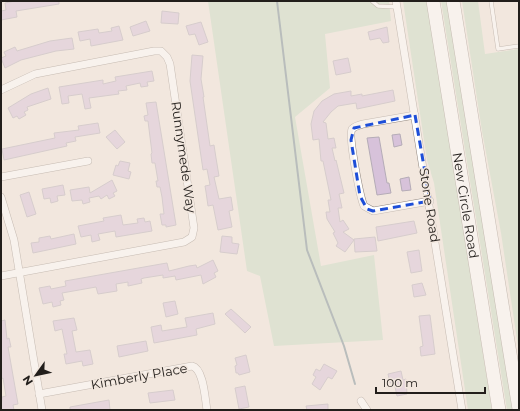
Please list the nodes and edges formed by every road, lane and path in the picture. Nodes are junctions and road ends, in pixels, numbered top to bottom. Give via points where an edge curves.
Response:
1 (372, 1) edge
2 (433, 1) edge
3 (453, 1) edge
4 (491, 1) edge
5 (396, 4) edge
6 (519, 46) edge
7 (1, 90) edge
8 (415, 115) junction
9 (88, 161) dead end
10 (1, 177) edge
11 (1, 196) edge
12 (430, 200) junction
13 (19, 273) junction
14 (1, 276) edge
15 (39, 394) junction
16 (361, 401) dead end
17 (519, 409) edge
18 (42, 410) edge
19 (207, 410) edge
20 (367, 410) edge
21 (462, 410) edge
22 (499, 410) edge

1 - 5 lane via 378,6
2 - 22 highway, New Circle Road
3 - 17 highway, New Circle Road
4 - 6 lane via 498,49
5 - 8 street, Stone Road
7 - 13 street, Runnymede Way via 35,74 161,51 170,64 194,228 192,236 184,242
8 - 12 street, Stone Road
8 - 12 street via 363,124 354,128 350,134 358,182 364,206 371,211
9 - 10 street
11 - 13 street
12 - 21 street, Stone Road
13 - 14 street, Runnymede Way
13 - 15 street
15 - 18 street
15 - 19 street, Kimberly Place via 192,366 197,368 201,376
16 - 20 street

